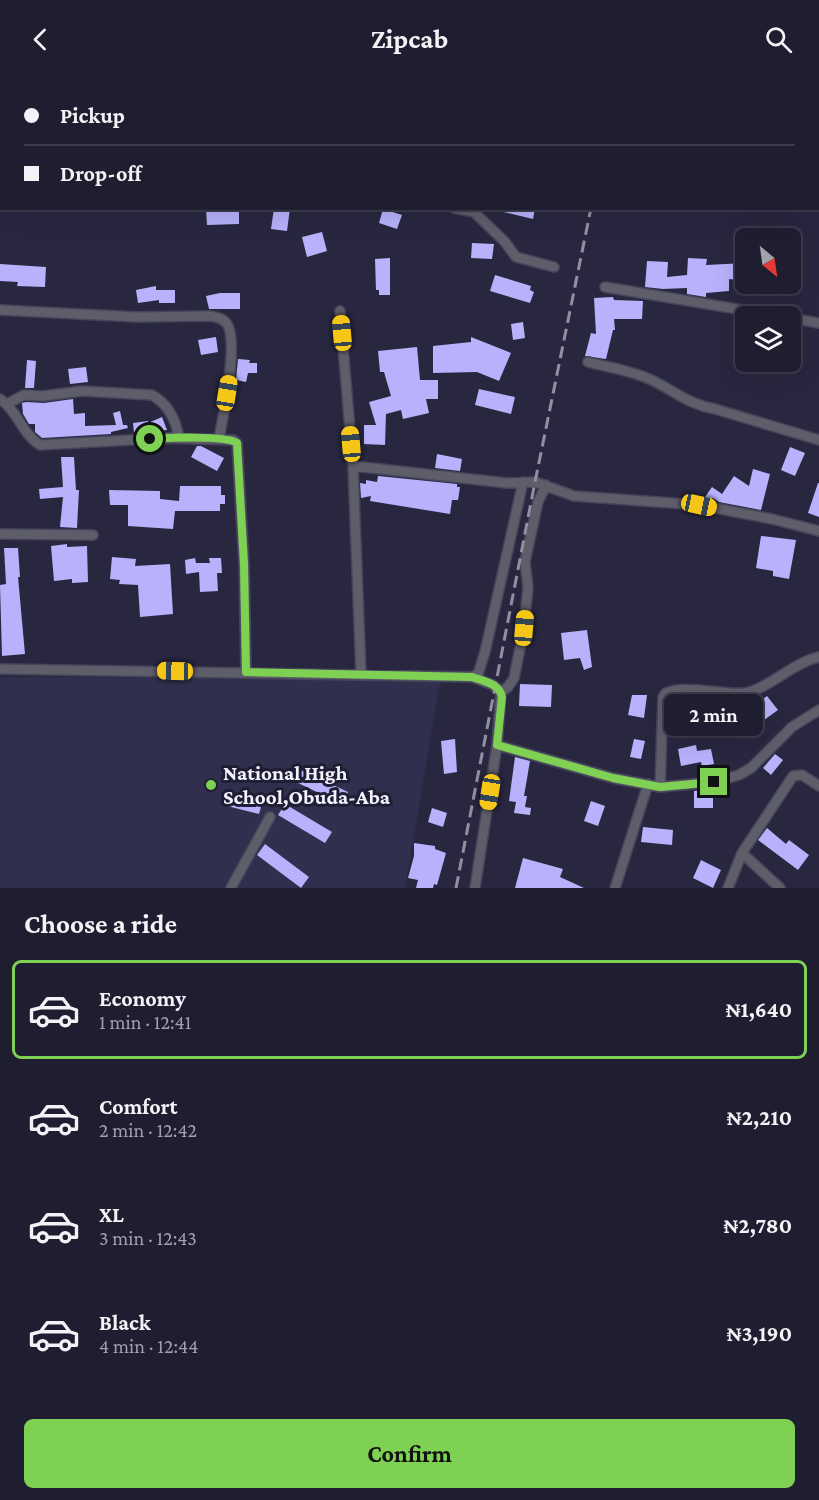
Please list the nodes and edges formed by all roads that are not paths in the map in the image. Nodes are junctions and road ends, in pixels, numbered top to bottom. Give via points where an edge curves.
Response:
1 (474, 210) edge
2 (554, 267) dead end
3 (605, 287) dead end
4 (735, 309) edge
5 (0, 310) edge
6 (340, 311) dead end
7 (801, 320) edge
8 (819, 323) edge
9 (588, 362) dead end
10 (3, 401) edge
11 (179, 438) junction
12 (219, 439) junction
13 (819, 440) edge
14 (353, 466) junction
15 (523, 482) junction
16 (546, 485) junction
17 (819, 531) edge
18 (0, 534) edge
19 (93, 535) dead end
20 (819, 657) edge
21 (0, 669) edge
22 (246, 672) junction
23 (361, 674) junction
24 (472, 677) junction
25 (501, 692) junction
26 (819, 710) edge
27 (497, 745) junction
28 (648, 784) junction
29 (819, 786) edge
30 (660, 787) junction
31 (270, 817) dead end
32 (742, 853) junction
33 (475, 886) edge
34 (231, 888) edge
35 (486, 888) edge
36 (615, 888) edge
37 (728, 888) edge
38 (780, 888) edge

1 - 2 street via 516,257
3 - 4 street
5 - 12 street via 222,319 229,326 231,341 230,376
6 - 14 street
7 - 8 street
9 - 13 street via 645,376 699,406
10 - 11 street via 40,445
10 - 11 street via 24,395 82,391 152,395 177,424
11 - 12 street
12 - 22 street via 233,440 238,449
14 - 15 street
14 - 23 street
15 - 16 street
15 - 24 street via 485,652 477,674
16 - 17 street via 574,496 699,505
16 - 25 street via 538,502 525,562 528,587 514,678
18 - 19 street
20 - 30 street via 804,661 748,693 666,693
21 - 22 street
22 - 23 street
23 - 24 street
24 - 25 street
25 - 27 street
26 - 30 street via 792,727 764,757 739,775 714,782
27 - 28 street
27 - 33 street
28 - 30 street
28 - 36 street
29 - 32 street via 802,775 793,776
31 - 34 street
32 - 37 street
32 - 38 street
33 - 35 street

